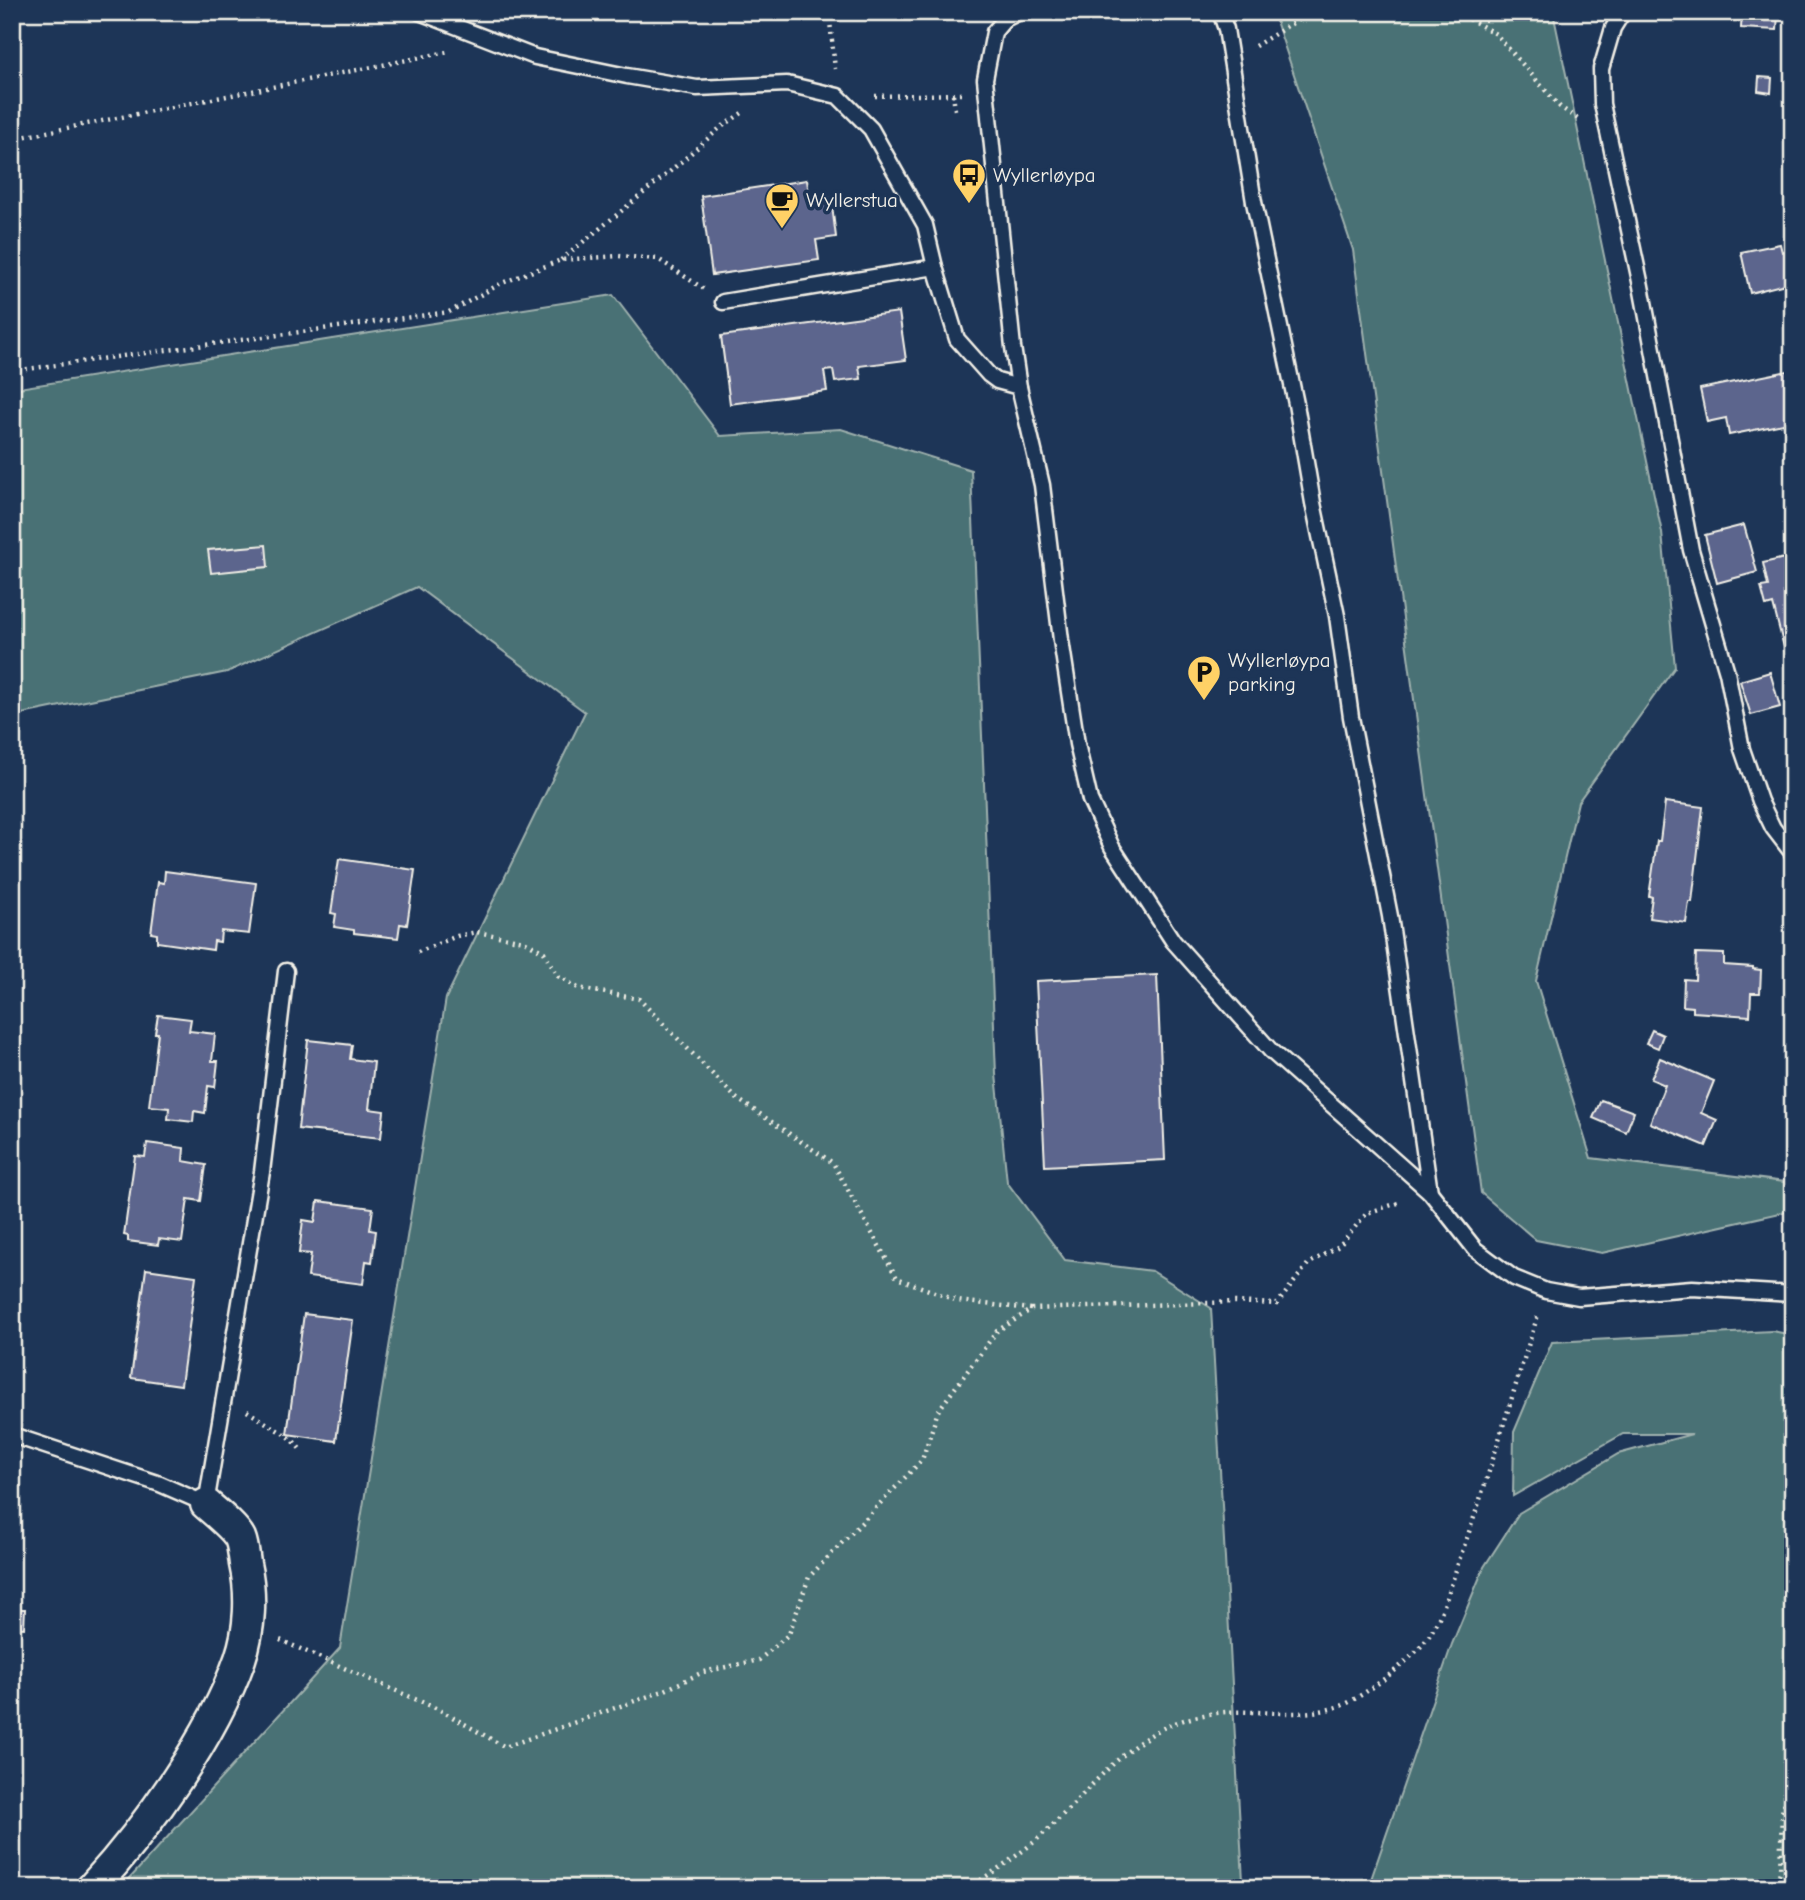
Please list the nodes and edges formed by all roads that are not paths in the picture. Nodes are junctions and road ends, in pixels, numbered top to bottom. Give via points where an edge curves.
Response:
1 (419, 12) edge
2 (1019, 12) edge
3 (1220, 12) edge
4 (1623, 12) edge
5 (935, 267) junction
6 (723, 302) road end
7 (1019, 387) junction
8 (1793, 855) edge
9 (286, 971) dead end
10 (1430, 1192) junction
11 (1793, 1294) edge
12 (12, 1436) edge
13 (206, 1504) junction
14 (92, 1888) edge

1 - 5 lane via 535,57 697,88 786,85 838,96 871,129 896,170 925,225
2 - 7 lane via 994,32 985,79
3 - 10 lane via 1337,616 1351,717 1390,916
4 - 8 lane via 1613,28 1601,69 1602,104 1691,550 1727,672 1742,749 1769,819
5 - 6 lane
5 - 7 lane via 957,339 989,375
7 - 10 lane via 1042,485 1077,744 1090,800 1112,847 1173,941 1271,1051
9 - 13 lane via 262,1172
10 - 11 lane via 1475,1249 1514,1278 1546,1291 1579,1297 1692,1288
12 - 13 lane via 137,1476
13 - 14 street via 239,1537 250,1585 240,1658 220,1706 182,1770 156,1810

